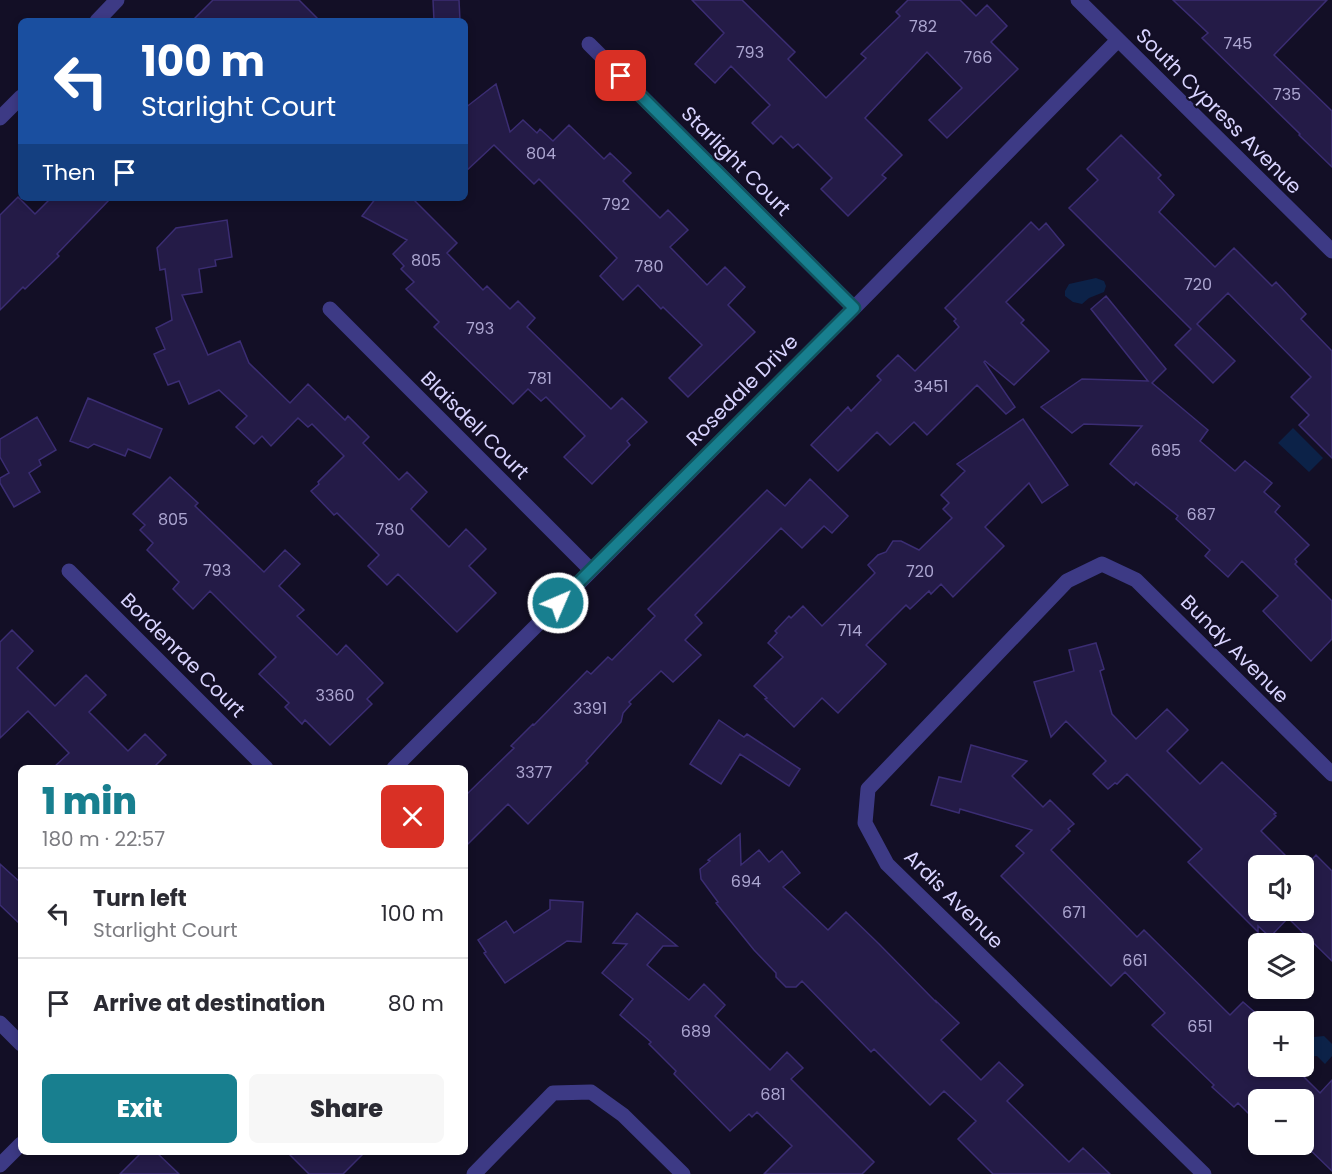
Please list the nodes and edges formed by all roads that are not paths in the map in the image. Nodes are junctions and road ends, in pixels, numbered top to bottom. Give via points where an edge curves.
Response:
1 (117, 0) edge
2 (1078, 0) edge
3 (100, 18) edge
4 (1118, 40) junction
5 (589, 44) dead end
6 (18, 100) edge
7 (0, 118) edge
8 (1332, 251) edge
9 (854, 308) junction
10 (330, 309) dead end
11 (1102, 564) joint
12 (591, 570) junction
13 (69, 571) dead end
14 (263, 765) edge
15 (397, 765) edge
16 (1332, 774) edge
17 (0, 1023) edge
18 (18, 1041) edge
19 (18, 1147) edge
20 (0, 1165) edge
21 (474, 1174) edge
22 (683, 1174) edge
23 (1204, 1174) edge

1 - 3 street
2 - 4 street, South Cypress Avenue
4 - 8 street, South Cypress Avenue
4 - 9 street, Rosedale Drive
5 - 9 street, Starlight Court
6 - 7 street
9 - 12 street, Rosedale Drive
10 - 12 street, Blaisdell Court
11 - 16 street, Bundy Avenue via 1136,580
11 - 23 street, Ardis Avenue via 1067,581 868,789 865,822 887,864
12 - 15 street, Rosedale Drive
13 - 14 street, Bordenrae Court
17 - 18 street
19 - 20 street
21 - 22 street via 553,1093 591,1092 623,1115

